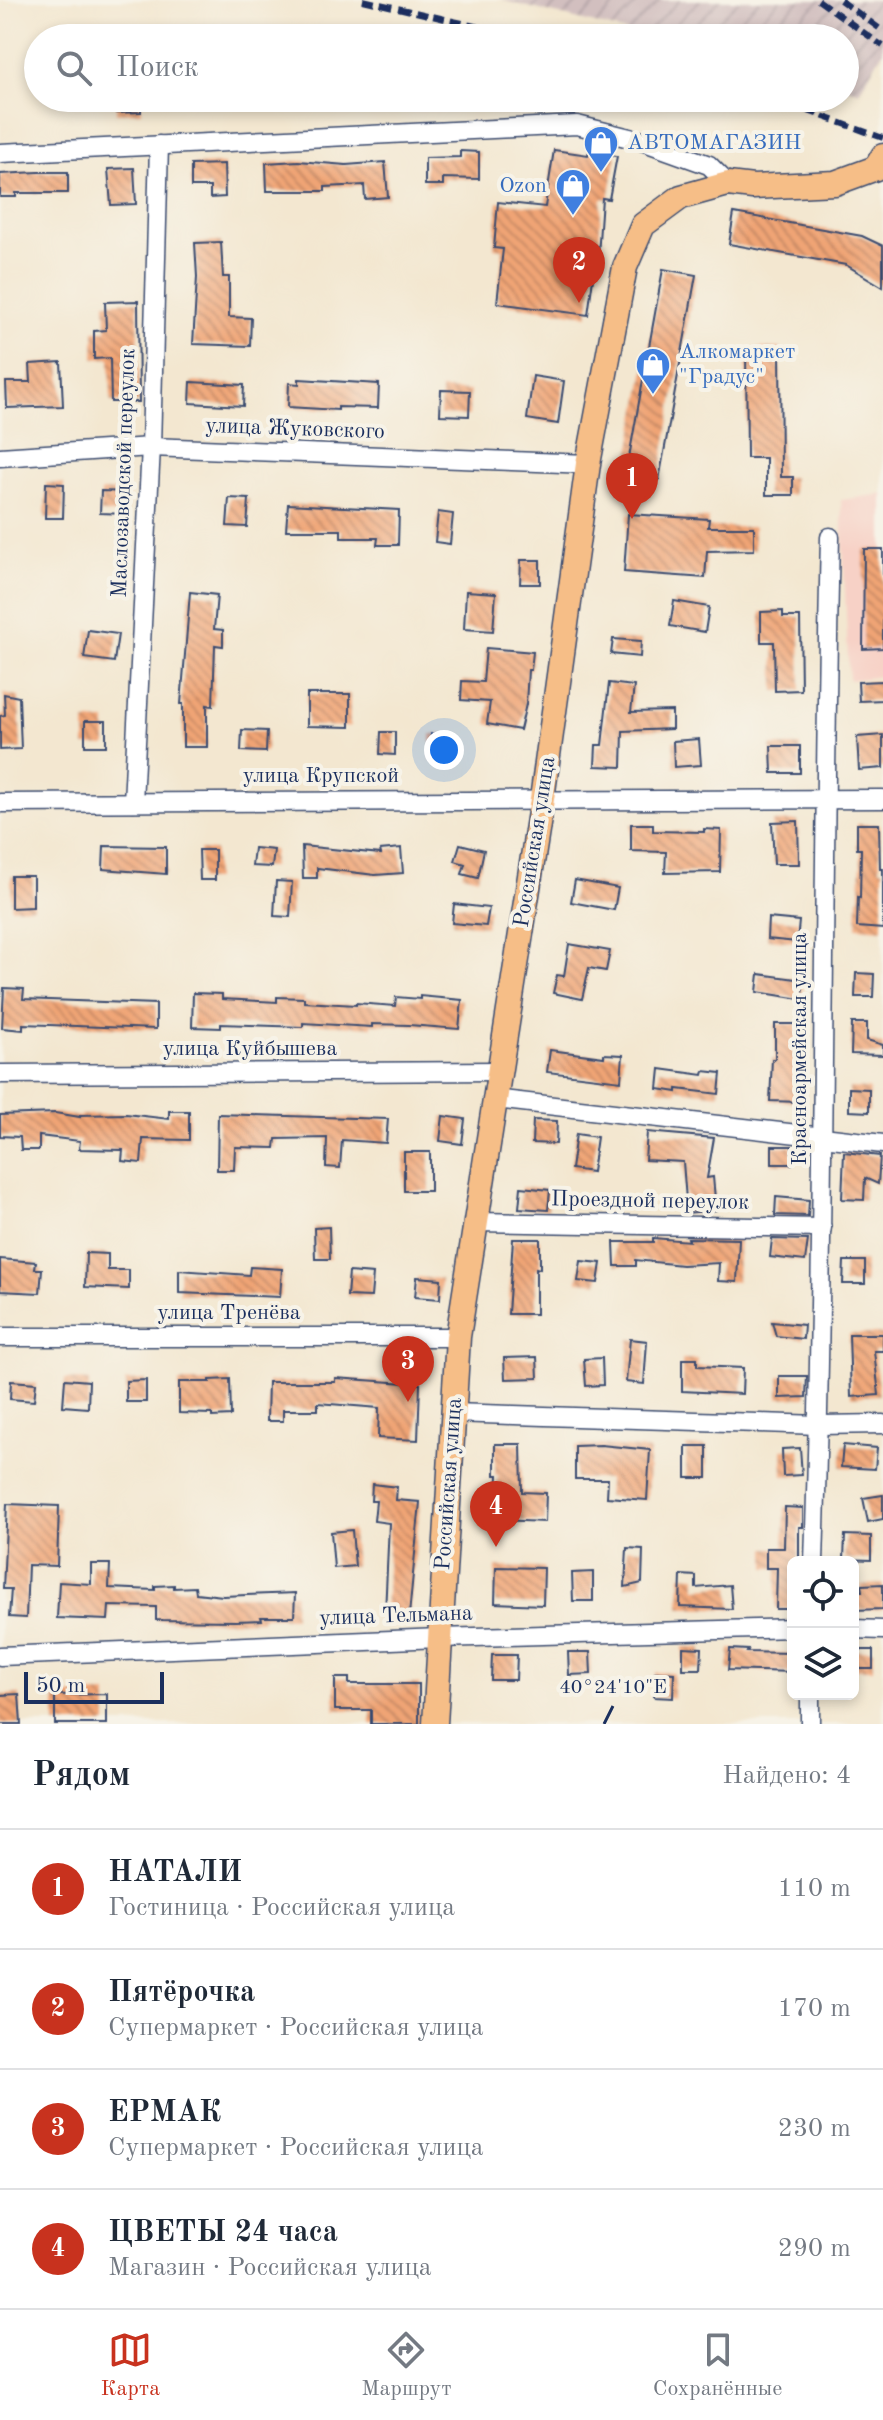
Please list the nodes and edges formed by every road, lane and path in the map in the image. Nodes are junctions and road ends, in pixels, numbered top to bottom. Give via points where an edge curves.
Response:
1 (159, 145) junction
2 (0, 153) edge
3 (881, 166) edge
4 (728, 184) junction
5 (151, 447) junction
6 (0, 457) edge
7 (588, 464) junction
8 (830, 537) dead end
9 (542, 799) junction
10 (883, 799) edge
11 (824, 801) junction
12 (133, 802) junction
13 (0, 803) edge
14 (500, 1071) junction
15 (0, 1074) edge
16 (495, 1099) junction
17 (824, 1135) junction
18 (883, 1144) edge
19 (476, 1222) junction
20 (822, 1228) junction
21 (0, 1337) edge
22 (458, 1337) junction
23 (453, 1413) junction
24 (883, 1424) edge
25 (819, 1425) junction
26 (814, 1556) edge
27 (787, 1628) edge
28 (859, 1629) edge
29 (883, 1630) edge
30 (440, 1638) junction
31 (0, 1656) edge
32 (810, 1700) edge
33 (435, 1724) edge
34 (810, 1724) edge

1 - 2 street
1 - 4 street via 577,125 709,165
1 - 5 street, Маслозаводской переулок
3 - 4 main road, Российская улица via 835,183
4 - 7 main road, Российская улица via 681,197 643,225 625,267
5 - 6 street, улица Жуковского
5 - 7 street, улица Жуковского
5 - 12 street, Маслозаводской переулок
7 - 9 main road, Российская улица
8 - 11 street, Красноармейская улица
9 - 11 street, улица Крупской
9 - 12 street, улица Крупской
9 - 14 main road, Российская улица
10 - 11 street, улица Крупской
11 - 17 street, Красноармейская улица
12 - 13 street, улица Крупской
14 - 15 street, улица Куйбышева
14 - 16 main road, Российская улица
16 - 17 street
16 - 19 main road, Российская улица
17 - 18 street
17 - 20 street, Красноармейская улица
19 - 20 street, Проездной переулок
19 - 22 main road, Российская улица
20 - 25 street, Красноармейская улица
21 - 22 street, улица Тренёва
22 - 23 main road, Российская улица
23 - 25 street
23 - 30 main road, Российская улица
24 - 25 street
25 - 26 street, Красноармейская улица
27 - 30 street, улица Тельмана
28 - 29 street
30 - 31 street, улица Тельмана
30 - 33 main road, Российская улица
32 - 34 street

